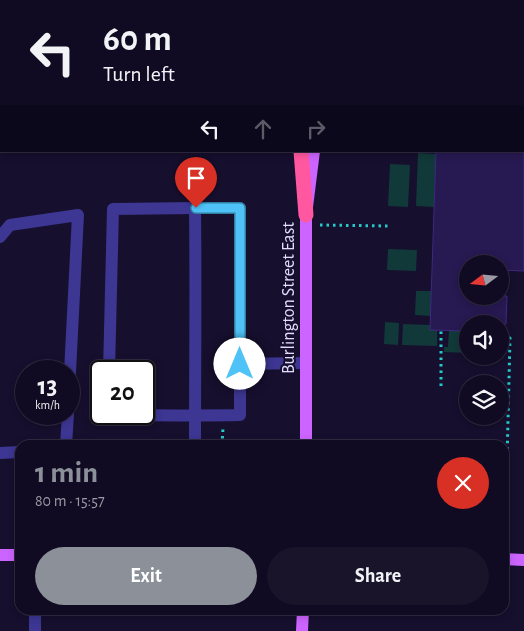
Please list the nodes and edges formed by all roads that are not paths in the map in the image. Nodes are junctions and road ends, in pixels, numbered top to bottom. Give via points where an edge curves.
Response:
1 (301, 152) edge
2 (314, 152) edge
3 (196, 208) junction
4 (306, 220) junction
5 (0, 236) edge
6 (71, 360) edge
7 (109, 360) edge
8 (306, 363) junction
9 (240, 364) junction
10 (155, 415) edge
11 (195, 415) junction
12 (67, 425) edge
13 (66, 440) edge
14 (195, 440) edge
15 (306, 440) edge
16 (15, 452) edge
17 (0, 453) edge
18 (0, 555) edge
19 (15, 555) edge
20 (509, 559) edge
21 (524, 560) edge
22 (35, 615) edge
23 (303, 615) edge
24 (35, 631) edge
25 (302, 631) edge

1 - 4 highway
2 - 4 main road, Burlington Street East
3 - 7 lane via 113,209
3 - 9 lane via 240,208
3 - 11 lane
4 - 8 main road, Burlington Street East
5 - 6 lane via 10,225 78,215
8 - 9 lane
8 - 15 main road, Burlington Street East
9 - 11 lane via 240,415
10 - 11 lane
11 - 14 lane
12 - 13 lane
16 - 17 lane
18 - 19 main road
20 - 21 main road
22 - 24 lane
23 - 25 main road

